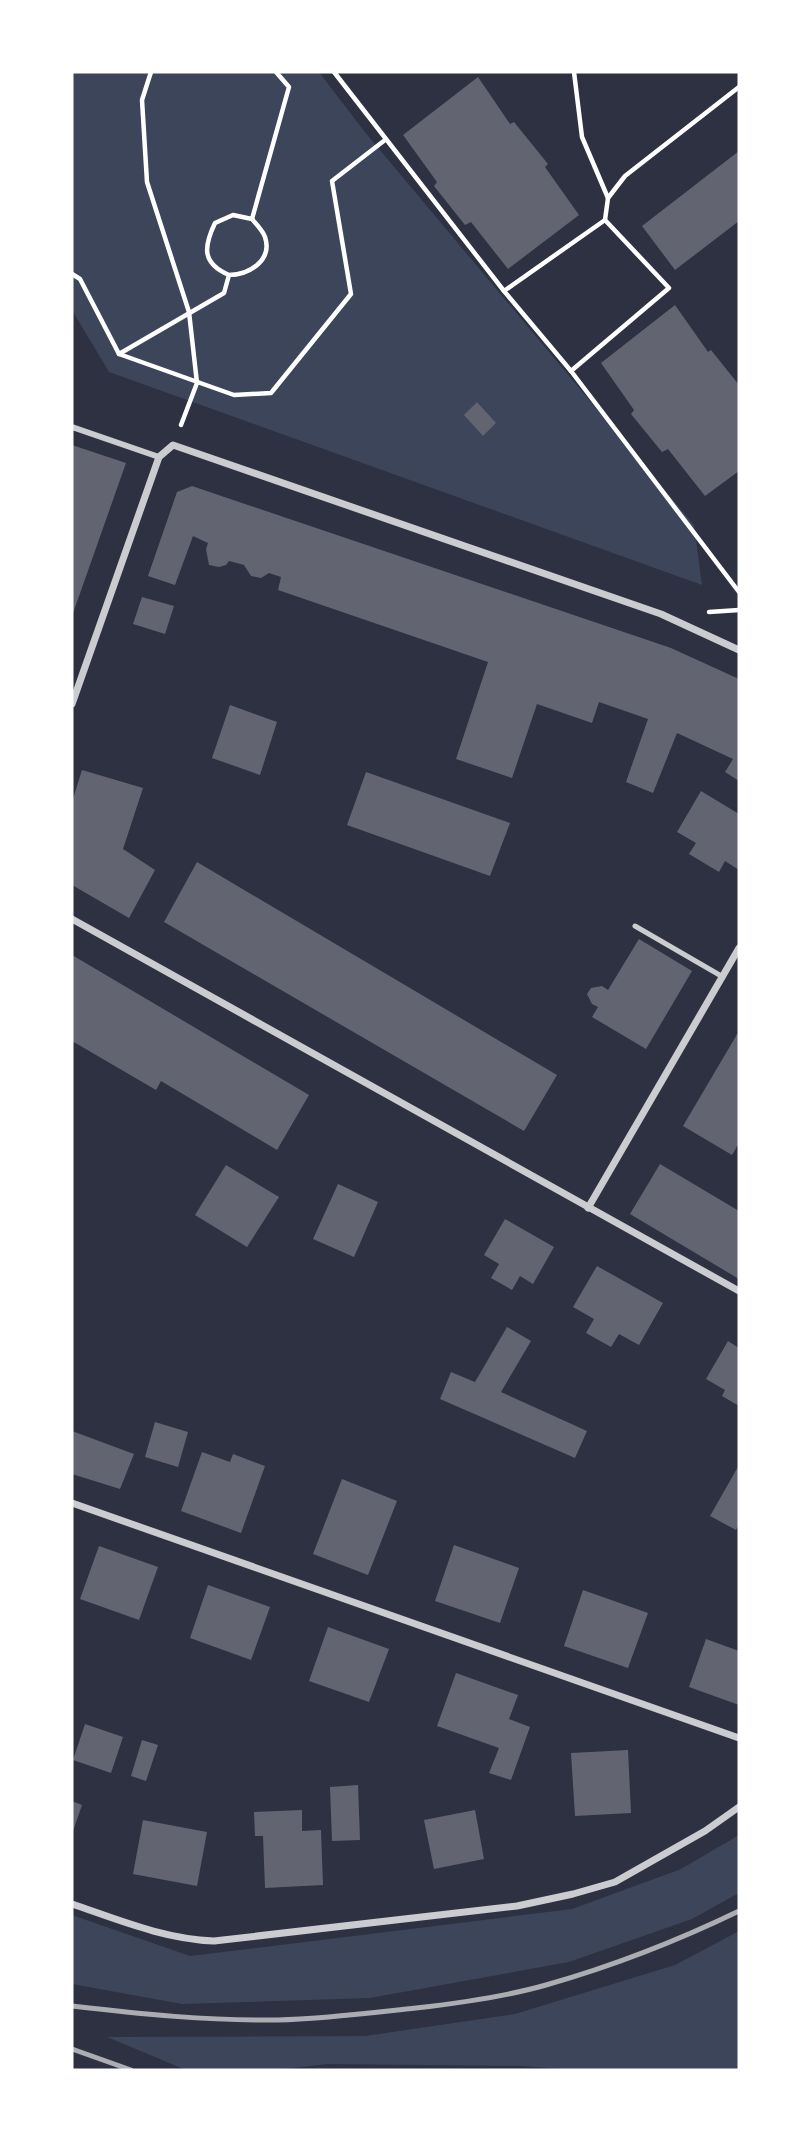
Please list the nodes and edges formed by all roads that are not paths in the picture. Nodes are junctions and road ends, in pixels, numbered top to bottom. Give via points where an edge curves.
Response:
1 (72, 427) edge
2 (159, 457) junction
3 (739, 650) edge
4 (72, 704) edge
5 (72, 919) edge
6 (635, 926) dead end
7 (739, 948) edge
8 (723, 977) junction
9 (588, 1208) junction
10 (739, 1291) edge
11 (72, 1503) edge
12 (739, 1738) edge
13 (739, 1807) edge
14 (72, 1904) edge

1 - 2 street
2 - 3 street via 173,445 661,614
2 - 4 street
5 - 9 street
6 - 8 lane
7 - 8 street
8 - 9 street
9 - 10 street
11 - 12 street
13 - 14 street via 615,1882 517,1906 214,1941 162,1935

